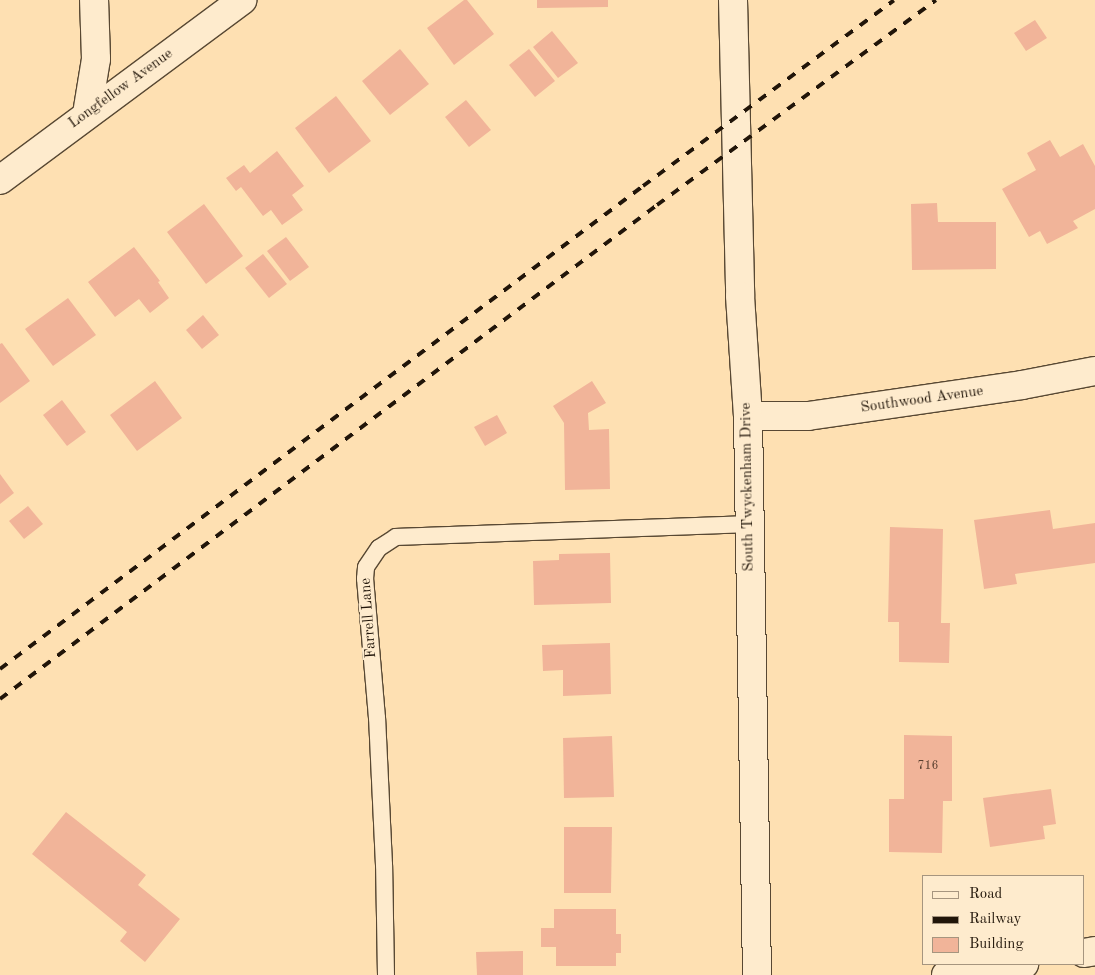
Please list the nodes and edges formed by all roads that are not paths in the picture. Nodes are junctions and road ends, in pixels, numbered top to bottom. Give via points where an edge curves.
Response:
1 (94, 0) edge
2 (242, 0) edge
3 (733, 0) edge
4 (86, 114) junction
5 (0, 180) edge
6 (1095, 371) edge
7 (748, 416) junction
8 (750, 524) junction
9 (1017, 965) edge
10 (386, 975) edge
11 (757, 975) edge
12 (946, 975) edge

1 - 4 street via 96,59
2 - 4 street, Longfellow Avenue
3 - 7 street, South Twyckenham Drive via 740,296
4 - 5 street, Longfellow Avenue
6 - 7 street, Southwood Avenue via 825,414
7 - 8 street, South Twyckenham Drive
8 - 10 lane, Farrell Lane via 396,537 379,548 366,567 366,579 380,777
8 - 11 street, South Twyckenham Drive
9 - 12 street

